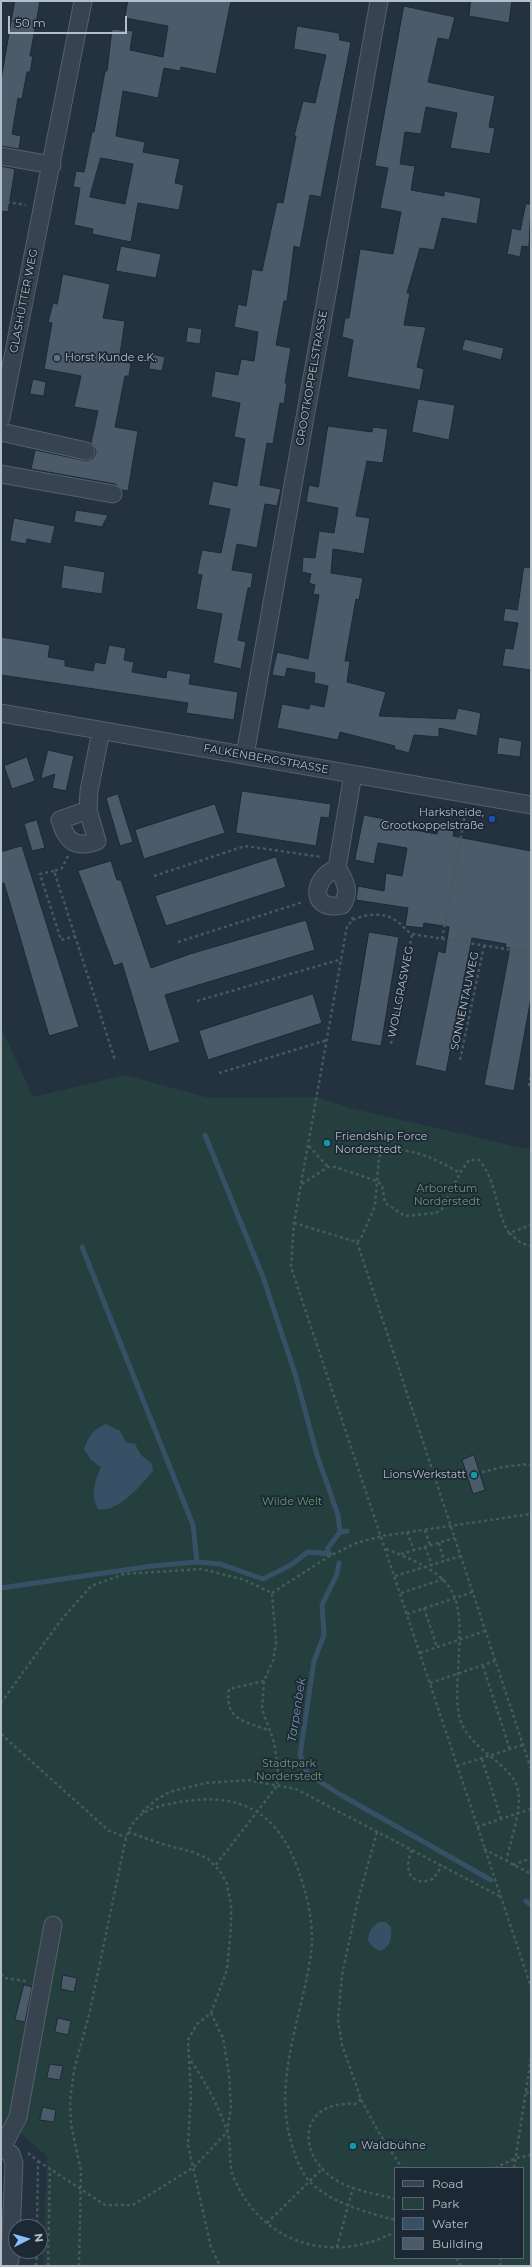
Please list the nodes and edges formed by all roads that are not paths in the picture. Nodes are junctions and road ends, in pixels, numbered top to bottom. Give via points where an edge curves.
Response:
1 (83, 1) edge
2 (379, 1) edge
3 (1, 156) edge
4 (52, 165) junction
5 (1, 418) edge
6 (1, 432) edge
7 (86, 450) dead end
8 (1, 474) edge
9 (113, 494) dead end
10 (1, 713) edge
11 (101, 730) junction
12 (245, 755) junction
13 (353, 774) junction
14 (531, 805) edge
15 (88, 810) junction
16 (338, 864) junction
17 (53, 1925) dead end
18 (1, 2148) edge
19 (5, 2260) edge

1 - 4 street, GLASHÜTTER WEG
2 - 12 street, GROOTKOPPELSTRASSE
3 - 4 street
4 - 5 street, GLASHÜTTER WEG
6 - 7 street
8 - 9 street
10 - 11 street, FALKENBERGSTRASSE
11 - 12 street, FALKENBERGSTRASSE
11 - 15 street via 89,791
12 - 13 street, FALKENBERGSTRASSE
13 - 14 street, FALKENBERGSTRASSE
13 - 16 street
15 - 15 street via 97,841 87,845 73,842 63,832 60,820
16 - 16 street via 346,883 346,899 342,905 327,905 318,896 318,884
17 - 18 street via 18,2117
18 - 19 street via 11,2154 14,2163

